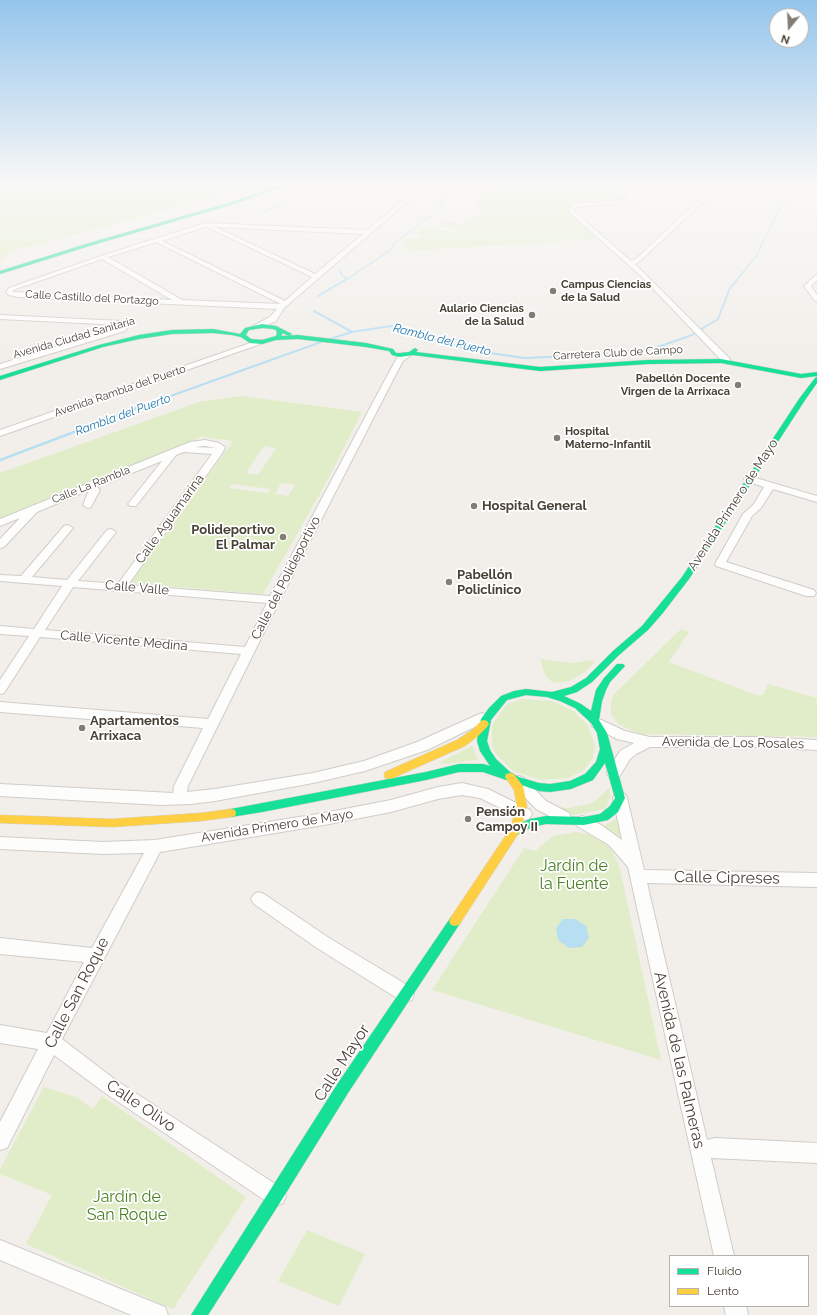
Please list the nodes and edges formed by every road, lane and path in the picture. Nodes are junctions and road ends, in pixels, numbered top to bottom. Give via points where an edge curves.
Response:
1 (72, 245) edge
2 (86, 245) edge
3 (139, 245) edge
4 (166, 245) edge
5 (248, 245) edge
6 (353, 245) edge
7 (610, 245) edge
8 (663, 245) edge
9 (103, 257) junction
10 (631, 264) junction
11 (643, 267) junction
12 (0, 268) edge
13 (0, 273) edge
14 (817, 276) edge
15 (316, 277) junction
16 (814, 282) edge
17 (817, 300) edge
18 (181, 302) junction
19 (284, 306) junction
20 (0, 317) edge
21 (254, 327) junction
22 (275, 329) junction
23 (245, 338) junction
24 (262, 342) junction
25 (239, 349) junction
26 (403, 351) junction
27 (727, 361) junction
28 (2, 363) edge
29 (0, 372) edge
30 (814, 372) edge
31 (0, 378) edge
32 (811, 388) junction
33 (0, 433) edge
34 (218, 452) joint
35 (173, 453) junction
36 (749, 479) junction
37 (770, 485) junction
38 (90, 486) junction
39 (817, 499) edge
40 (133, 504) dead end
41 (88, 505) dead end
42 (35, 508) junction
43 (0, 523) edge
44 (68, 528) dead end
45 (111, 532) dead end
46 (0, 546) edge
47 (0, 578) edge
48 (24, 580) junction
49 (70, 583) junction
50 (121, 587) junction
51 (810, 593) dead end
52 (274, 600) junction
53 (645, 628) junction
54 (0, 630) edge
55 (38, 633) junction
56 (634, 649) dead end
57 (248, 651) junction
58 (627, 658) dead end
59 (0, 690) edge
60 (554, 696) junction
61 (0, 707) edge
62 (487, 718) junction
63 (595, 721) junction
64 (212, 724) junction
65 (604, 741) junction
66 (650, 742) junction
67 (817, 745) edge
68 (614, 773) junction
69 (511, 777) junction
70 (356, 789) junction
71 (0, 790) edge
72 (179, 798) junction
73 (620, 798) junction
74 (522, 813) junction
75 (0, 819) edge
76 (546, 820) junction
77 (575, 820) junction
78 (515, 831) junction
79 (0, 843) edge
80 (155, 846) junction
81 (635, 870) junction
82 (817, 880) edge
83 (259, 899) dead end
84 (0, 946) edge
85 (96, 956) junction
86 (406, 994) junction
87 (0, 1034) edge
88 (51, 1042) junction
89 (0, 1141) edge
90 (700, 1150) junction
91 (817, 1153) edge
92 (276, 1196) junction
93 (0, 1250) edge
94 (724, 1255) edge
95 (157, 1315) edge
96 (199, 1315) edge

1 - 12 main road
2 - 13 main road
3 - 9 street, Calle Castillo del Portazgo
4 - 19 street
5 - 15 street
6 - 15 street
7 - 10 street
8 - 11 street
9 - 18 street
9 - 18 street, Calle Castillo del Portazgo via 11,289 10,292 18,295
10 - 11 street
10 - 11 street
11 - 27 street via 691,326
14 - 16 street
15 - 19 street
16 - 17 street via 807,286
18 - 19 street, Calle Castillo del Portazgo
19 - 22 street
20 - 28 street via 125,325
21 - 22 main road, Avenida Ciudad Sanitaria
21 - 23 main road via 243,332
21 - 29 main road, Avenida Ciudad Sanitaria via 185,327 138,332 96,342
22 - 24 main road
22 - 26 main road via 306,337
23 - 24 main road, Avenida Ciudad Sanitaria
23 - 25 street via 246,344
23 - 31 main road, Avenida Ciudad Sanitaria via 226,332 204,331 138,337
24 - 25 street, Avenida Rambla del Puerto
25 - 33 street, Avenida Rambla del Puerto
26 - 27 main road, Carretera Club de Campo via 540,369 648,362
26 - 52 street, Calle del Polideportivo
27 - 30 main road, Carretera Club de Campo
30 - 32 main road, Avenida Primero de Mayo
30 - 32 street via 807,381
32 - 36 main road, Avenida Primero de Mayo
34 - 35 street, Calle La Rambla via 221,448 205,443 193,444
34 - 50 street, Calle Aguamarina
35 - 38 street, Calle La Rambla
35 - 40 street
36 - 37 street
36 - 53 main road, Avenida Primero de Mayo via 685,579
37 - 39 street
37 - 51 street via 758,506 748,514 720,564
38 - 41 street via 95,490
38 - 42 street, Calle La Rambla
42 - 43 street, Calle La Rambla
42 - 46 street
44 - 48 street
45 - 49 street
47 - 48 street, Calle Valle
48 - 49 street, Calle Valle
49 - 50 street, Calle Valle
49 - 55 street
50 - 52 street, Calle Valle
52 - 57 street, Calle del Polideportivo
53 - 56 main road, Avenida Primero de Mayo
53 - 60 main road, Avenida Primero de Mayo via 584,684
54 - 55 street, Calle Vicente Medina
55 - 57 street, Calle Vicente Medina
55 - 59 street
57 - 64 street, Calle del Polideportivo
58 - 63 main road via 601,690
60 - 62 main road via 533,692 514,694 500,702
60 - 63 main road via 578,706
61 - 64 street
62 - 69 main road via 482,736 485,751 492,762
62 - 70 main road, Avenida Primero de Mayo via 471,736 456,746
62 - 72 street via 440,739 365,766 290,783
63 - 65 main road
63 - 66 street, Avenida de Los Rosales via 622,735
64 - 72 street, Calle del Polideportivo via 181,786
65 - 68 main road, Avenida de las Palmeras
65 - 69 main road via 600,764 589,776 572,785 550,788 533,786
66 - 67 street, Avenida de Los Rosales
66 - 68 street, Avenida de Los Rosales via 624,755
68 - 73 main road, Avenida de las Palmeras
69 - 70 main road, Avenida Primero de Mayo via 483,768 459,768
69 - 74 main road, Calle Mayor via 520,794
69 - 77 street, Avenida de las Palmeras via 541,805 557,815
70 - 75 main road, Avenida Primero de Mayo via 230,813 154,822
71 - 72 street
73 - 77 main road via 614,809 604,817
73 - 81 street, Avenida de las Palmeras
74 - 76 street, Avenida Primero de Mayo
74 - 78 main road, Calle Mayor
74 - 80 street, Avenida Primero de Mayo via 483,792 462,789 324,819
76 - 77 main road
76 - 78 main road via 530,823
77 - 81 street, Avenida de las Palmeras via 606,835 619,846
78 - 86 main road, Calle Mayor
79 - 80 street, Avenida Primero de Mayo via 103,848
80 - 85 street, Calle San Roque
81 - 82 street, Calle Cipreses
81 - 90 street, Avenida de las Palmeras
83 - 86 street via 323,943
84 - 85 street
85 - 88 street, Calle San Roque
86 - 92 main road, Calle Mayor via 343,1088
87 - 88 street, Calle Olivo
88 - 89 street, Calle San Roque
88 - 92 street, Calle Olivo via 112,1087
90 - 91 street via 715,1148
90 - 94 street, Avenida de las Palmeras
92 - 96 main road, Calle Mayor
93 - 95 street

